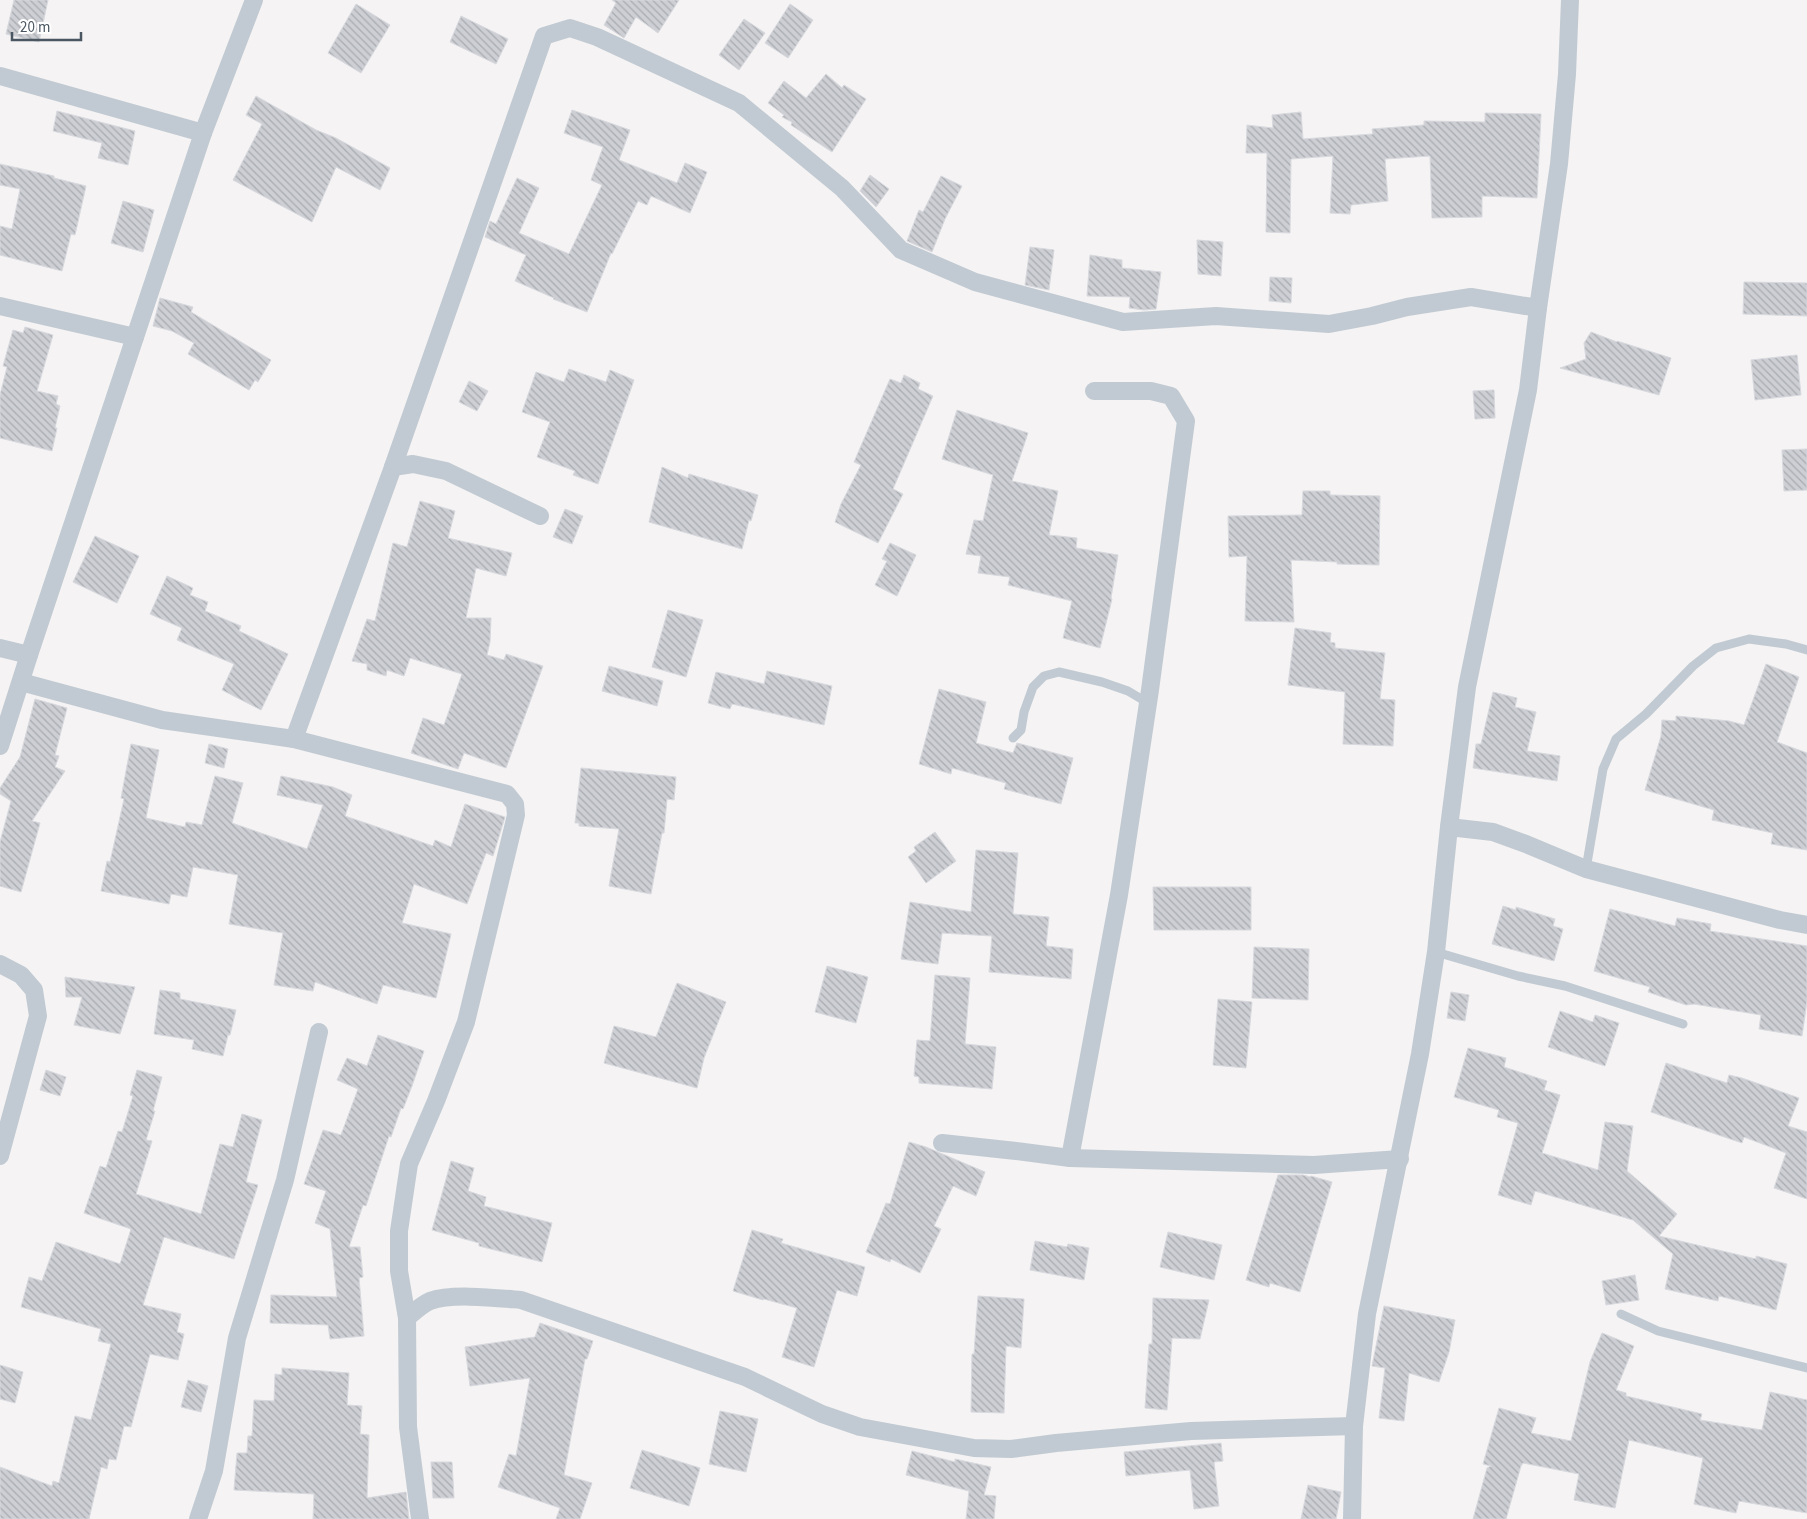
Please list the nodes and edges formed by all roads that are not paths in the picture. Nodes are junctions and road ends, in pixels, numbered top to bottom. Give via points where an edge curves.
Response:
1 (254, 0) edge
2 (1570, 0) edge
3 (0, 76) edge
4 (203, 133) junction
5 (0, 306) edge
6 (1538, 308) junction
7 (135, 337) junction
8 (1094, 391) dead end
9 (393, 467) junction
10 (540, 516) dead end
11 (0, 648) edge
12 (1807, 650) edge
13 (29, 656) junction
14 (21, 682) junction
15 (1148, 703) junction
16 (1013, 738) dead end
17 (294, 739) junction
18 (0, 746) edge
19 (1449, 827) junction
20 (1586, 869) junction
21 (1807, 925) edge
22 (1436, 952) junction
23 (0, 964) edge
24 (1683, 1024) dead end
25 (319, 1032) dead end
26 (942, 1143) dead end
27 (0, 1156) edge
28 (1070, 1158) junction
29 (1400, 1159) junction
30 (1621, 1314) dead end
31 (407, 1318) junction
32 (1807, 1368) edge
33 (1354, 1426) junction
34 (198, 1519) edge
35 (420, 1519) edge
36 (1352, 1519) edge

1 - 4 street
2 - 6 street via 1559,164
3 - 4 street
4 - 7 street
5 - 7 street
6 - 9 street via 1472,297 1407,306 1329,324 1216,316 1123,322 975,282 901,250 842,188 739,103 597,37 570,28 544,36
6 - 19 street via 1528,390 1467,687
7 - 13 street
8 - 15 street via 1151,391 1172,396 1186,421
9 - 10 street via 413,464 446,471
9 - 17 street
11 - 13 street
12 - 20 lane via 1749,639 1716,648 1616,739 1603,770
13 - 14 street
14 - 17 street via 162,720
14 - 18 street
15 - 16 lane via 1128,691 1059,672 1044,676 1033,687 1021,730
15 - 28 street via 1119,895
17 - 31 street via 507,794 516,804 466,1022 409,1164 398,1231 399,1271
19 - 20 street via 1493,832
19 - 22 street
20 - 21 street via 1761,916
22 - 24 lane via 1565,986
22 - 29 street
23 - 27 street via 21,974 34,990 38,1016
25 - 34 street via 285,1180 237,1338 214,1471
26 - 28 street
28 - 29 street via 1314,1165
29 - 33 street via 1367,1314
30 - 32 lane via 1658,1331
31 - 33 street via 430,1301 445,1298 521,1300 745,1377 822,1414 860,1427 974,1448 1011,1449 1191,1431
31 - 35 street via 408,1427
33 - 36 street

